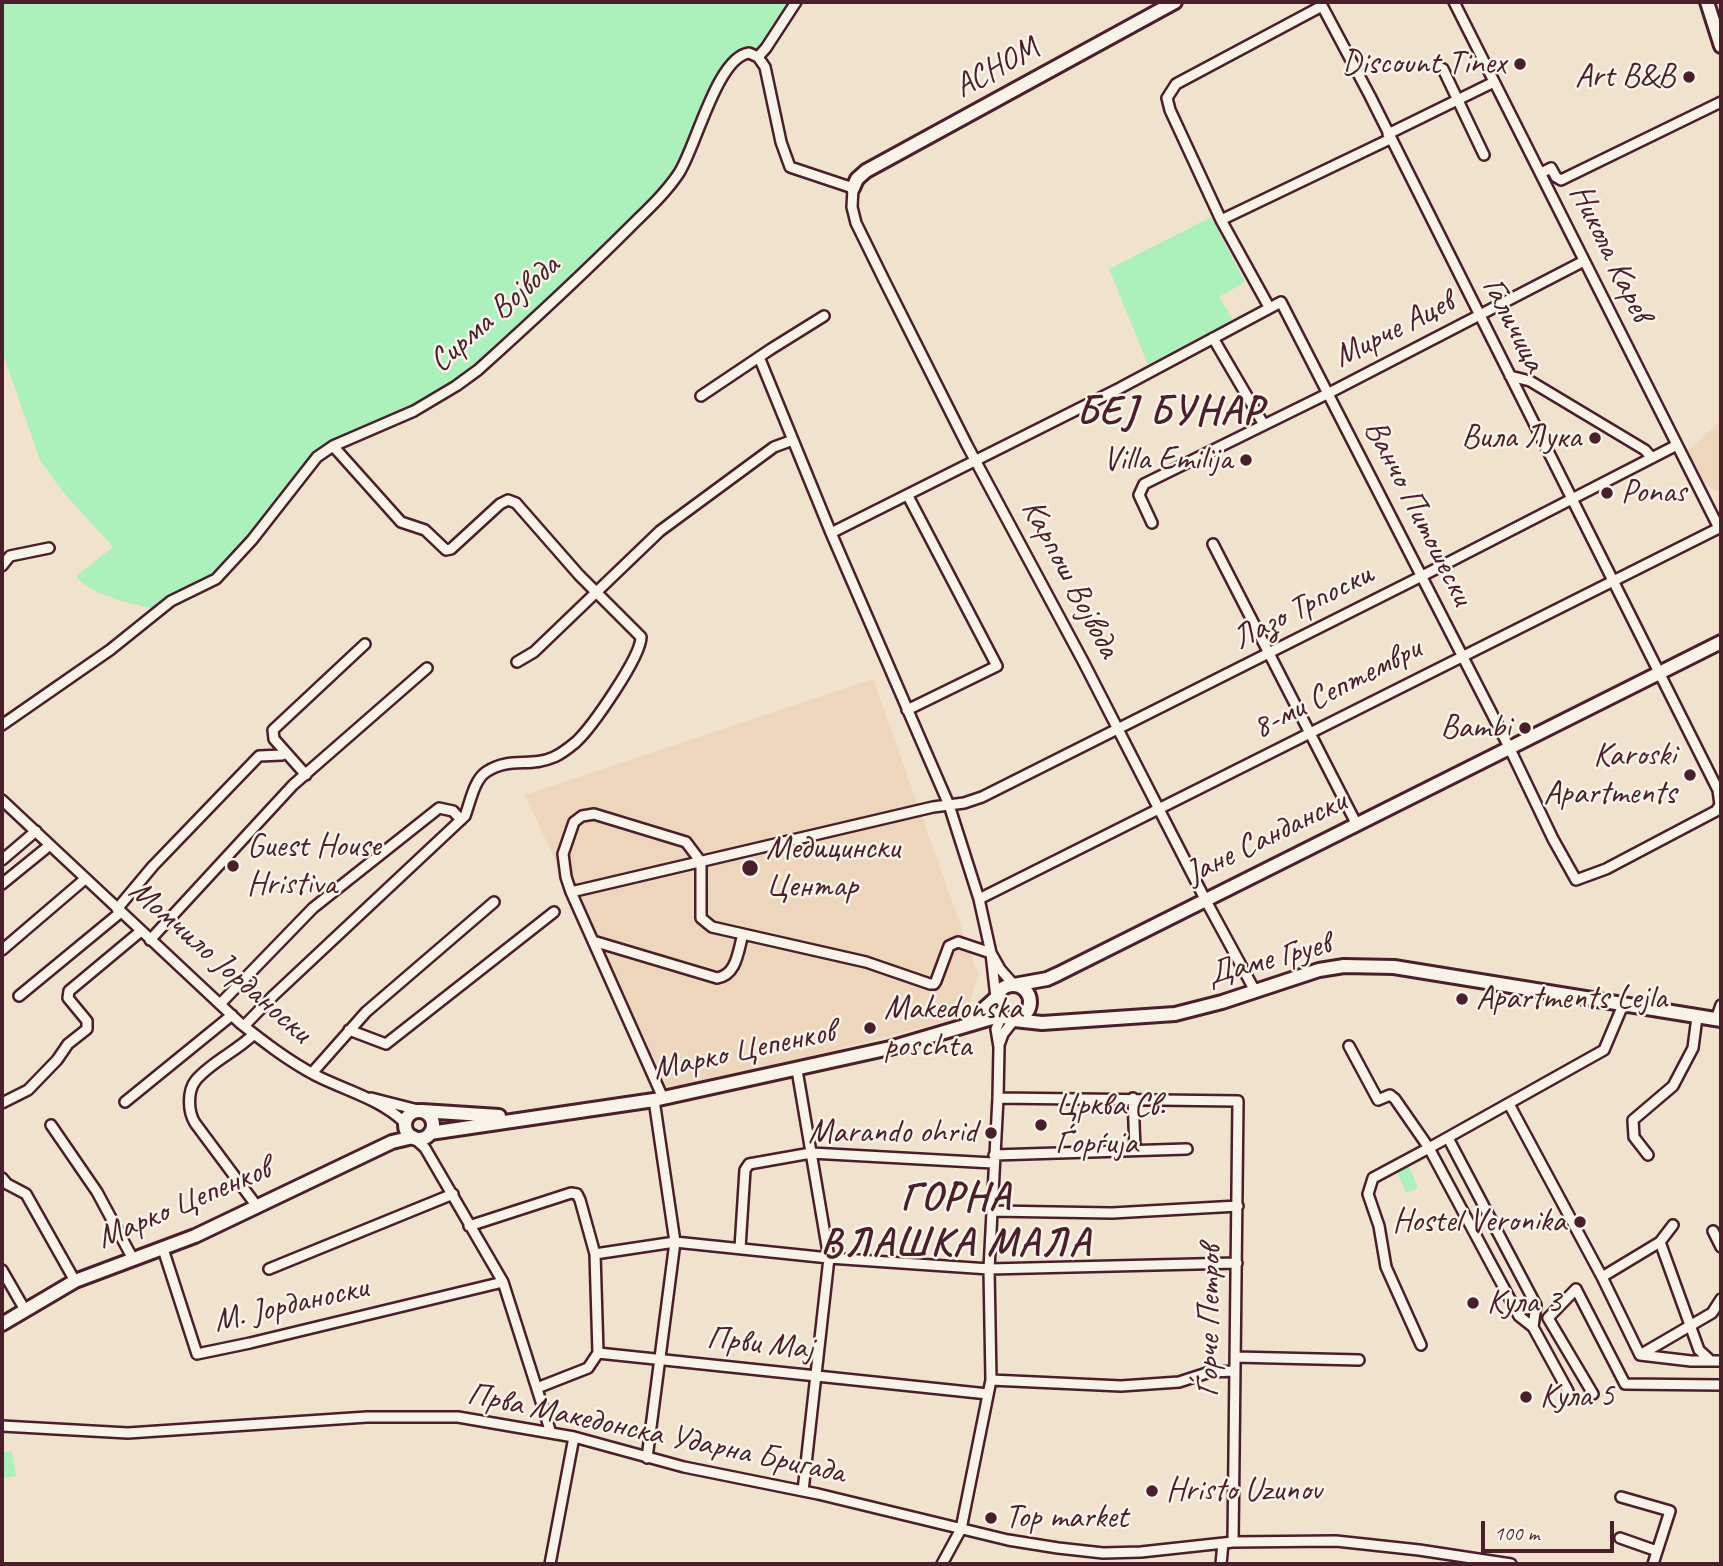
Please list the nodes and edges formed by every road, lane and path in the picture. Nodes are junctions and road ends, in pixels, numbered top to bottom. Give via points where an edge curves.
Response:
1 (796, 2) edge
2 (1175, 2) edge
3 (1454, 2) edge
4 (1707, 2) edge
5 (1321, 4) edge
6 (1721, 46) edge
7 (758, 57) junction
8 (1439, 67) dead end
9 (1494, 82) junction
10 (1457, 100) junction
11 (1721, 102) edge
12 (1389, 136) junction
13 (1484, 155) dead end
14 (1541, 173) junction
15 (853, 188) junction
16 (1221, 220) junction
17 (1584, 261) junction
18 (1269, 307) junction
19 (824, 316) dead end
20 (1480, 316) junction
21 (1213, 338) junction
22 (759, 357) junction
23 (1510, 376) junction
24 (1329, 393) junction
25 (701, 396) dead end
26 (1264, 425) junction
27 (793, 440) junction
28 (1677, 445) junction
29 (333, 446) junction
30 (1652, 458) junction
31 (976, 459) junction
32 (908, 496) junction
33 (1572, 500) junction
34 (1152, 523) dead end
35 (1718, 528) joint
36 (831, 533) junction
37 (1213, 544) dead end
38 (49, 548) dead end
39 (2, 566) edge
40 (1422, 576) junction
41 (1612, 580) junction
42 (597, 592) junction
43 (1721, 642) edge
44 (365, 644) dead end
45 (1269, 653) junction
46 (1461, 656) junction
47 (517, 662) dead end
48 (427, 668) dead end
49 (1658, 672) junction
50 (907, 710) junction
51 (2, 725) edge
52 (1118, 729) junction
53 (1310, 732) junction
54 (1509, 747) junction
55 (286, 753) junction
56 (306, 775) junction
57 (2, 800) edge
58 (949, 805) junction
59 (1158, 808) junction
60 (461, 820) junction
61 (1357, 825) junction
62 (36, 831) junction
63 (50, 845) junction
64 (2, 860) edge
65 (701, 862) junction
66 (85, 879) junction
67 (2, 884) edge
68 (571, 892) junction
69 (979, 899) junction
70 (1205, 899) junction
71 (494, 902) dead end
72 (119, 910) junction
73 (554, 912) dead end
74 (141, 931) junction
75 (743, 934) junction
76 (150, 940) junction
77 (593, 942) junction
78 (2, 950) edge
79 (991, 953) junction
80 (1047, 979) junction
81 (1014, 985) junction
82 (1255, 991) junction
83 (19, 996) dead end
84 (996, 998) junction
85 (1030, 1000) junction
86 (220, 1004) junction
87 (1623, 1004) junction
88 (1721, 1005) edge
89 (232, 1015) junction
90 (1696, 1017) junction
91 (1008, 1018) junction
92 (1719, 1020) edge
93 (1054, 1021) junction
94 (980, 1023) junction
95 (966, 1025) junction
96 (244, 1026) junction
97 (349, 1030) junction
98 (254, 1034) junction
99 (996, 1036) junction
100 (1349, 1046) dead end
101 (999, 1047) junction
102 (797, 1070) junction
103 (312, 1073) junction
104 (362, 1096) junction
105 (998, 1098) junction
106 (1133, 1098) junction
107 (659, 1099) junction
108 (125, 1102) dead end
109 (2, 1103) edge
110 (1509, 1104) junction
111 (422, 1111) junction
112 (531, 1117) junction
113 (51, 1125) dead end
114 (417, 1134) junction
115 (1448, 1138) junction
116 (1429, 1148) junction
117 (1135, 1149) junction
118 (1187, 1149) dead end
119 (811, 1153) junction
120 (1648, 1155) dead end
121 (994, 1159) junction
122 (2, 1178) edge
123 (453, 1194) junction
124 (256, 1205) junction
125 (1238, 1206) junction
126 (992, 1211) junction
127 (1673, 1224) dead end
128 (469, 1226) junction
129 (1713, 1231) dead end
130 (675, 1242) junction
131 (1660, 1242) junction
132 (1721, 1247) edge
133 (740, 1248) junction
134 (163, 1249) junction
135 (595, 1254) junction
136 (829, 1258) junction
137 (133, 1259) junction
138 (1237, 1263) junction
139 (270, 1269) dead end
140 (989, 1269) junction
141 (2, 1270) edge
142 (1602, 1277) junction
143 (75, 1281) junction
144 (503, 1282) junction
145 (1721, 1299) edge
146 (26, 1310) junction
147 (2, 1324) edge
148 (1690, 1326) junction
149 (1533, 1327) junction
150 (1421, 1345) dead end
151 (1699, 1350) junction
152 (597, 1353) junction
153 (1640, 1355) junction
154 (1236, 1357) junction
155 (662, 1360) junction
156 (1359, 1360) dead end
157 (1691, 1361) junction
158 (1716, 1361) edge
159 (1235, 1371) junction
160 (817, 1377) junction
161 (991, 1380) junction
162 (1721, 1385) edge
163 (537, 1388) junction
164 (1568, 1391) dead end
165 (988, 1394) junction
166 (1593, 1394) dead end
167 (2, 1426) edge
168 (551, 1433) junction
169 (573, 1437) junction
170 (647, 1458) junction
171 (803, 1491) junction
172 (1622, 1497) dead end
173 (961, 1529) junction
174 (1620, 1538) dead end
175 (1228, 1542) junction
176 (1657, 1551) junction
177 (550, 1564) edge
178 (942, 1564) edge
179 (1222, 1564) edge
180 (1509, 1564) edge
181 (1653, 1564) edge

1 - 7 street
2 - 15 street, АСНОМ via 866,172
3 - 9 street, Никола Карев
4 - 6 street
5 - 12 street, Галичица
5 - 16 street via 1169,92 1170,110
7 - 15 street via 768,76 790,167
7 - 29 street, Сирма Војвода via 745,53 731,65 679,172 661,198 492,358 414,411
8 - 10 street
9 - 10 street
9 - 14 street, Никола Карев
10 - 12 street
10 - 13 street
11 - 14 street via 1561,180 1551,168
12 - 16 street
12 - 20 street, Галичица
14 - 17 street, Никола Карев
15 - 31 street, Карпош Војвода via 852,206 859,230
16 - 18 street
17 - 20 street, Мирче Ацев
17 - 28 street, Никола Карев
18 - 21 street
18 - 24 street, Ванчо Питошески via 1281,302
19 - 22 street
20 - 23 street, Галичица
20 - 24 street, Мирче Ацев
21 - 26 street
21 - 31 street
22 - 25 street
22 - 27 street
23 - 30 street via 1530,381
23 - 33 street, Галичица
24 - 26 street, Мирче Ацев
24 - 40 street, Ванчо Питошески
26 - 34 street, Мирче Ацев via 1144,484 1139,495
27 - 36 street
27 - 42 street via 774,447 660,531
28 - 30 street, Лазо Трпоски
28 - 35 street, Никола Карев
29 - 42 street via 401,522 425,530 446,550 500,504 516,503
29 - 51 street, Сирма Војвода via 317,457 216,579 171,601
30 - 33 street, Лазо Трпоски
31 - 32 street
31 - 52 street, Карпош Војвода
32 - 36 street
32 - 50 street via 997,666
33 - 40 street, Лазо Трпоски
33 - 41 street, Галичица
35 - 41 street, 8-ми Септември
36 - 50 street
37 - 45 street
38 - 39 street via 10,556
40 - 45 street, Лазо Трпоски
40 - 46 street, Ванчо Питошески
41 - 46 street, 8-ми Септември
41 - 49 street, Галичица
42 - 47 street via 534,652
42 - 60 street via 641,637 635,659 576,742 536,763 509,762 486,772
43 - 49 street, Јане Сандански
44 - 55 street via 273,730 274,739
45 - 52 street, Лазо Трпоски
45 - 53 street
46 - 53 street, 8-ми Септември
46 - 54 street, Ванчо Питошески
48 - 56 street
49 - 54 street, Јане Сандански
49 - 54 street via 1718,790 1720,804 1710,815 1606,869 1576,880
50 - 58 street
52 - 58 street, Лазо Трпоски via 982,797
52 - 59 street, Карпош Војвода
53 - 59 street, 8-ми Септември
53 - 61 street
54 - 61 street, Јане Сандански
55 - 56 street
55 - 72 street via 259,756 153,866
56 - 76 street
57 - 62 street, Момчило Јорданоски
58 - 65 street, Лазо Трпоски
58 - 69 street
59 - 69 street, 8-ми Септември
59 - 70 street, Карпош Војвода
60 - 86 street via 453,811 439,808 313,908
60 - 96 street
61 - 70 street, Јане Сандански
62 - 63 street, Момчило Јорданоски
62 - 64 street
63 - 66 street, Момчило Јорданоски
63 - 67 street
65 - 68 street, Лазо Трпоски
65 - 68 street via 686,842 611,818 582,816 574,822 563,853
65 - 75 street via 701,918 712,927
66 - 72 street, Момчило Јорданоски
66 - 78 street, Момчило Јорданоски
68 - 77 street
69 - 79 street
70 - 80 street, Јане Сандански
70 - 82 street, Карпош Војвода
71 - 97 street
72 - 74 street, Момчило Јорданоски
72 - 83 street
73 - 97 street via 386,1044
74 - 76 street, Момчило Јорданоски
74 - 109 street via 69,991 68,998 87,1021 87,1029 28,1090
75 - 77 street via 732,971 717,978
75 - 79 street via 866,962 930,984 936,981 952,943
76 - 86 street, Момчило Јорданоски
77 - 107 street
79 - 81 street
79 - 84 street
80 - 81 street, Јане Сандански
80 - 85 street, Јане Сандански
81 - 84 street via 1001,990
81 - 85 street via 1025,990
82 - 87 street, Даме Груев via 1319,970 1368,965
82 - 93 street, Даме Груев via 1175,1014
84 - 91 street via 997,1008
84 - 95 street
85 - 91 street via 1024,1015
85 - 93 street via 1042,1016
86 - 89 street, Момчило Јорданоски
87 - 90 street, Даме Груев
87 - 110 street via 1604,1050
88 - 92 street
89 - 96 street, Момчило Јорданоски
89 - 108 street
90 - 92 street, Даме Груев
90 - 120 street via 1693,1048 1673,1086 1633,1120 1634,1137
91 - 93 street, Даме Груев via 1029,1023
91 - 94 street, Марко Цепенков
91 - 99 street via 997,1022
91 - 101 street
94 - 95 street, Марко Цепенков
94 - 99 street
95 - 102 street, Марко Цепенков
96 - 98 street, Момчило Јорданоски
97 - 103 street
98 - 103 street, Момчило Јорданоски
98 - 124 street via 195,1080 190,1101 191,1117
99 - 101 street
100 - 116 street via 1378,1100 1390,1094
101 - 105 street
102 - 107 street, Марко Цепенков
102 - 119 street
103 - 104 street, Момчило Јорданоски
104 - 111 street
104 - 114 street via 394,1113
105 - 106 street
105 - 121 street
106 - 117 street
106 - 125 street, Ѓорче Петров via 1238,1101
107 - 112 street, Марко Цепенков
107 - 130 street
110 - 115 street
110 - 142 street
111 - 112 street
111 - 114 street via 413,1112
111 - 114 street via 432,1120
112 - 114 street
113 - 137 street via 97,1192
114 - 123 street
114 - 124 street, Марко Цепенков
115 - 116 street
115 - 149 street via 1536,1305
116 - 149 street via 1519,1316
116 - 150 street via 1373,1178 1368,1194 1386,1267
117 - 118 street
117 - 121 street
119 - 121 street
119 - 133 street via 749,1164
119 - 136 street
121 - 126 street
122 - 143 street via 26,1194
123 - 128 street
123 - 139 street
124 - 134 street, Марко Цепенков
125 - 126 street via 1112,1213
125 - 138 street, Ѓорче Петров
126 - 140 street
127 - 131 street
128 - 135 street via 577,1194
128 - 144 street
129 - 132 street
130 - 133 street
130 - 135 street
130 - 155 street
131 - 142 street
131 - 148 street
133 - 136 street
134 - 137 street, Марко Цепенков
134 - 144 street, М. Јорданоски via 197,1354
135 - 152 street
136 - 140 street
136 - 160 street
137 - 143 street, Марко Цепенков
138 - 140 street
138 - 154 street, Ѓорче Петров
140 - 161 street
141 - 146 street
142 - 153 street
143 - 146 street, Марко Цепенков
144 - 163 street
145 - 148 street via 1712,1313
146 - 147 street, Марко Цепенков
148 - 151 street
148 - 153 street
149 - 164 street
151 - 157 street
151 - 158 street
152 - 155 street, Први Мај
152 - 163 street via 587,1368
153 - 157 street
154 - 156 street
154 - 159 street, Ѓорче Петров
155 - 160 street, Први Мај
155 - 170 street
157 - 158 street
159 - 161 street via 1210,1372 1179,1382 1121,1386
159 - 175 street, Ѓорче Петров
160 - 165 street, Први Мај
160 - 171 street
161 - 165 street
162 - 166 street via 1625,1384 1576,1289 1548,1318
163 - 168 street
165 - 173 street
167 - 168 street, Прва Македонска Ударна Бригада via 158,1432 407,1415 458,1417
168 - 169 street, Прва Македонска Ударна Бригада
169 - 170 street, Прва Македонска Ударна Бригада
169 - 177 street
170 - 171 street, Прва Македонска Ударна Бригада
171 - 173 street, Прва Македонска Ударна Бригада
172 - 176 street via 1670,1511
173 - 175 street, Прва Македонска Ударна Бригада via 1103,1553
173 - 178 street
174 - 176 street
175 - 179 street, Ѓорче Петров
175 - 180 street, Прва Македонска Ударна Бригада via 1336,1541
176 - 181 street

